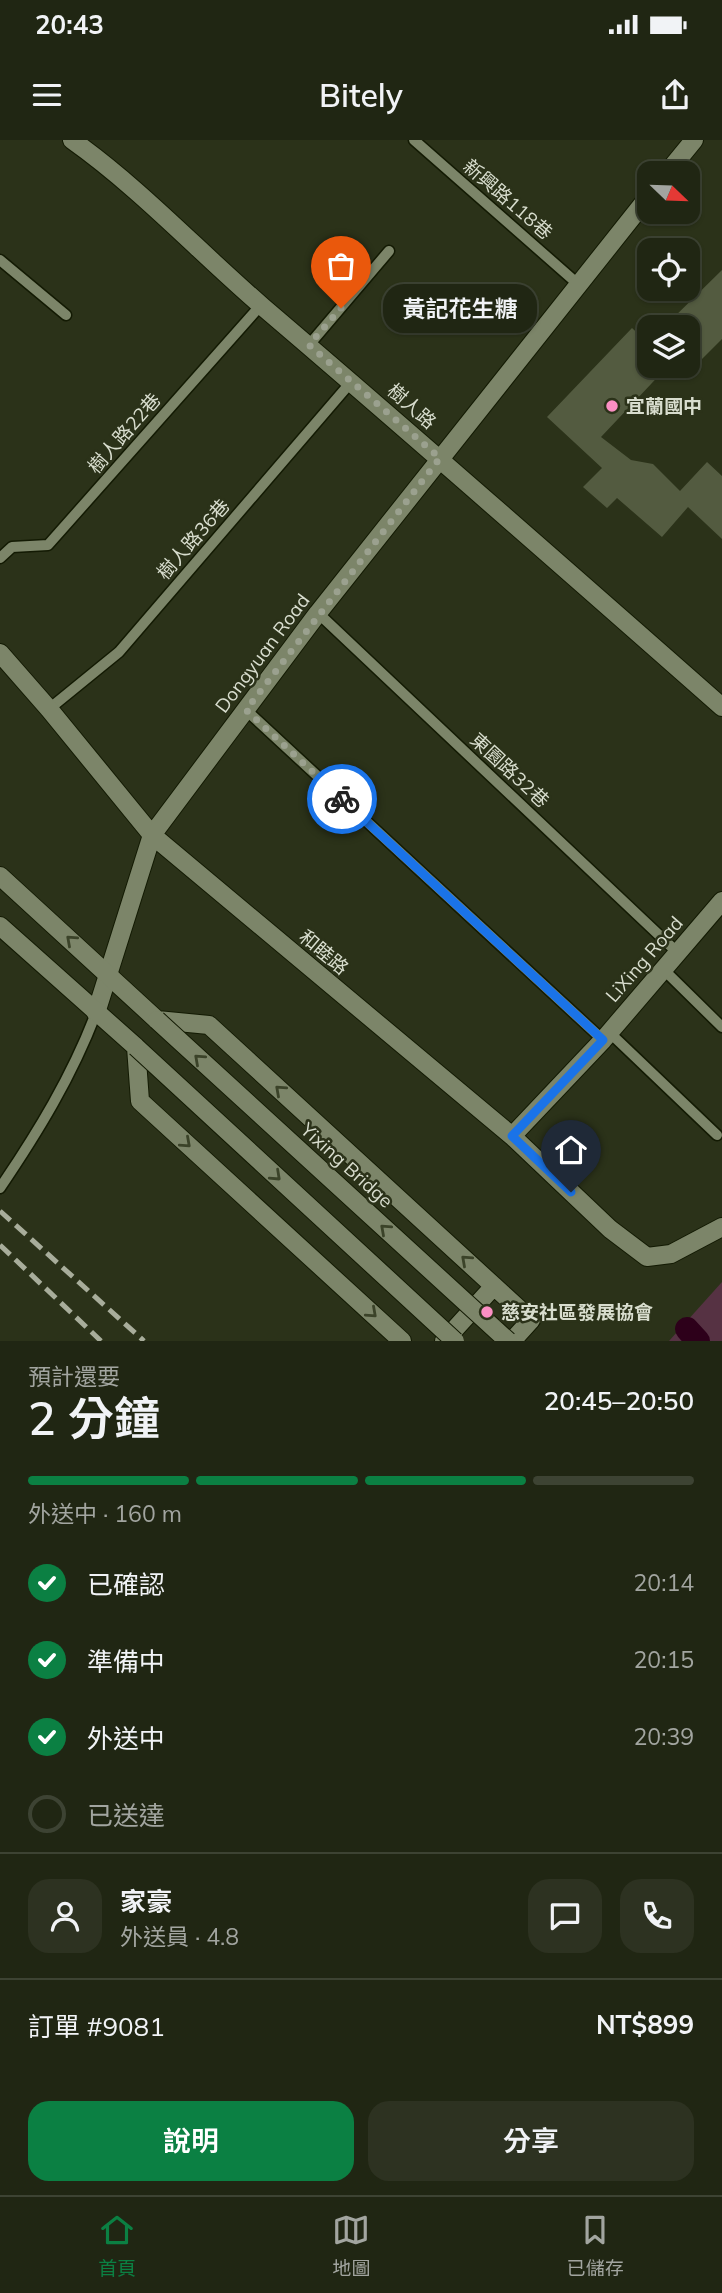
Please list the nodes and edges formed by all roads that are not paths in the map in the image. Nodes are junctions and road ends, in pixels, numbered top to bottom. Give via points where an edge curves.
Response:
1 (72, 140) edge
2 (414, 140) edge
3 (694, 140) edge
4 (677, 161) edge
5 (637, 211) edge
6 (388, 251) dead end
7 (0, 260) edge
8 (579, 285) junction
9 (261, 305) junction
10 (66, 315) dead end
11 (309, 345) junction
12 (352, 381) junction
13 (440, 458) junction
14 (0, 558) edge
15 (318, 613) junction
16 (0, 653) edge
17 (722, 707) edge
18 (49, 709) junction
19 (246, 710) junction
20 (152, 835) junction
21 (0, 876) edge
22 (722, 901) edge
23 (0, 926) edge
24 (678, 953) junction
25 (662, 968) junction
26 (109, 975) junction
27 (96, 1013) junction
28 (157, 1020) junction
29 (722, 1027) edge
30 (606, 1036) junction
31 (136, 1047) junction
32 (716, 1135) dead end
33 (512, 1136) junction
34 (0, 1188) edge
35 (722, 1227) edge
36 (494, 1286) junction
37 (402, 1341) edge
38 (444, 1341) edge
39 (456, 1341) edge
40 (510, 1341) edge

1 - 9 street, 樹人路 via 107,165
2 - 8 lane, 新興路118巷
3 - 4 street
5 - 8 street, Dongyuan Road
6 - 11 lane
7 - 10 lane
8 - 13 street, Dongyuan Road
9 - 11 street, 樹人路
9 - 14 lane, 樹人路22巷 via 48,545 12,547
11 - 12 street, 樹人路
12 - 13 street, 樹人路
12 - 18 lane, 樹人路36巷 via 118,652
13 - 15 street, Dongyuan Road
13 - 17 street, 樹人路
15 - 19 street, Dongyuan Road
15 - 24 lane, 東園路32巷
16 - 18 street, 和睦路
18 - 20 street, 和睦路
19 - 20 street, Dongyuan Road
19 - 30 lane
20 - 26 street, Dongyuan Road
20 - 33 street, 和睦路
26 -> 21 street, Yixing Bridge
22 - 24 street, LiXing Road
23 - 27 street
24 - 25 street, LiXing Road
25 - 29 lane
25 - 30 street, LiXing Road
26 - 27 street, Dongyuan Road
26 - 28 street, Yixing Bridge
27 - 31 street
27 - 34 lane, Dongyuan Road via 78,1058 33,1140
36 -> 28 street via 209,1025
40 -> 28 street, Yixing Bridge, bridge
30 - 32 lane
30 - 33 street, LiXing Road
31 -> 37 street via 140,1101
31 -> 39 street, bridge
33 - 35 street, 和睦路 via 610,1229 647,1257 671,1254
36 - 38 street
36 - 40 street via 531,1320

